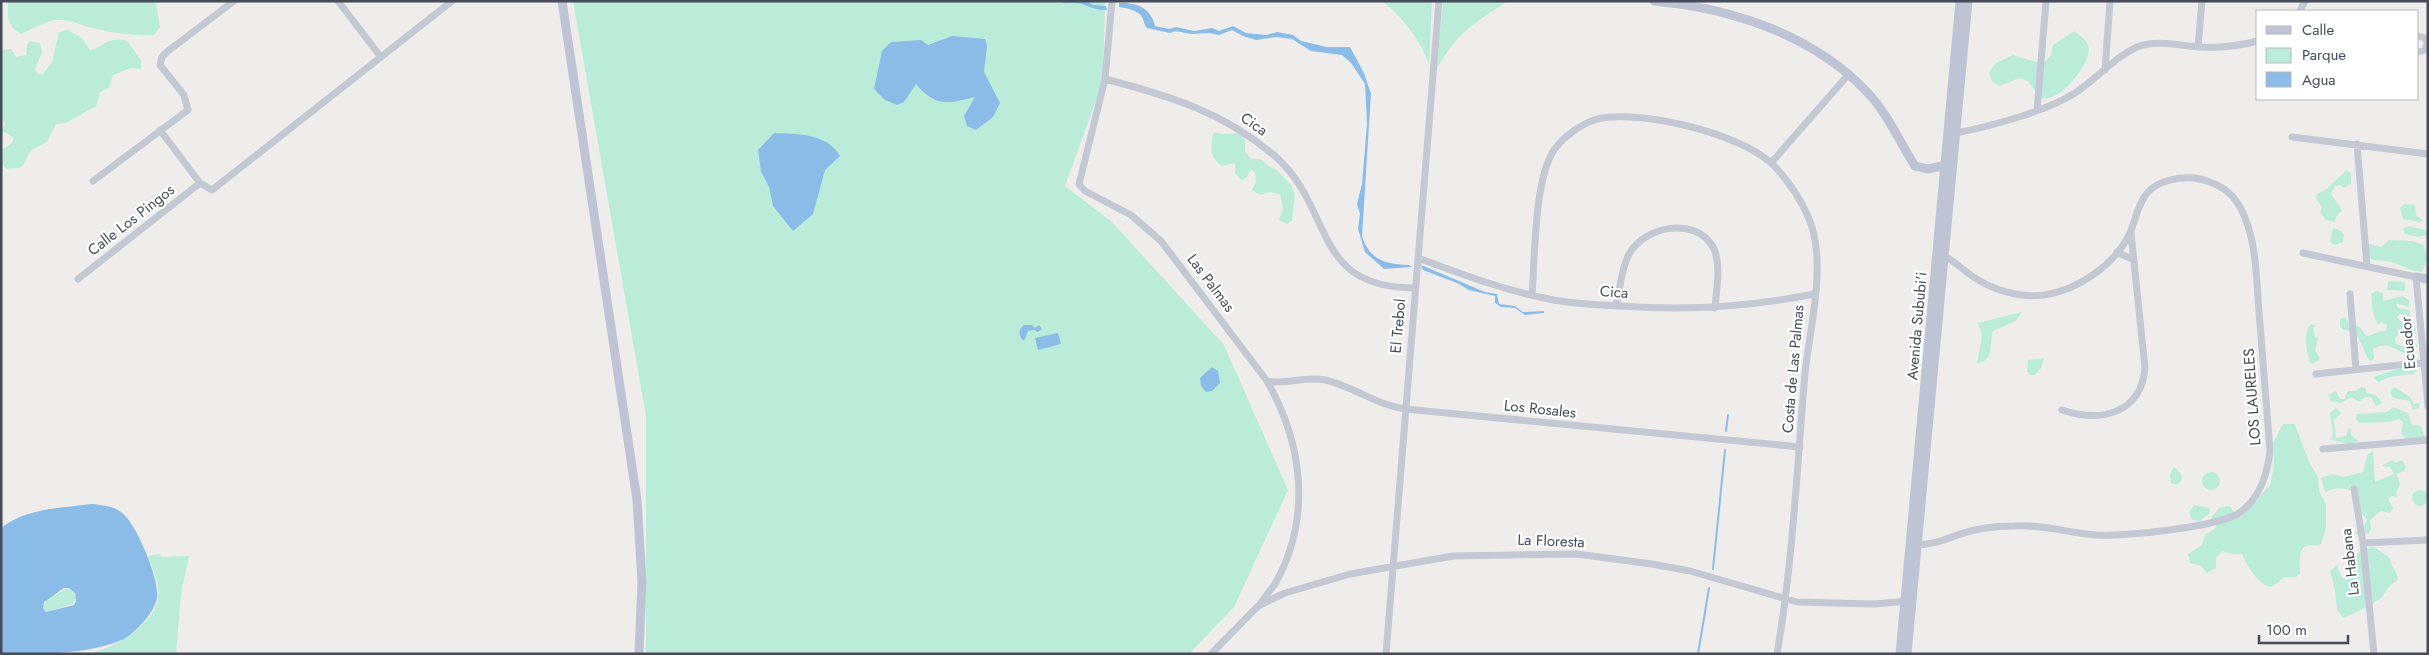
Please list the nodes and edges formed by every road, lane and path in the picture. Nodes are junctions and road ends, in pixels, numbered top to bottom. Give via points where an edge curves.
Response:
1 (234, 1) edge
2 (338, 1) edge
3 (452, 1) edge
4 (562, 1) edge
5 (1112, 1) edge
6 (1439, 1) edge
7 (1960, 1) edge
8 (1968, 1) edge
9 (2046, 1) edge
10 (2110, 1) edge
11 (2202, 1) edge
12 (1661, 2) edge
13 (2419, 36) edge
14 (2256, 41) edge
15 (2428, 45) edge
16 (2198, 47) junction
17 (380, 56) junction
18 (2104, 70) junction
19 (1848, 75) junction
20 (1105, 78) junction
21 (2037, 110) junction
22 (160, 130) junction
23 (1956, 133) junction
24 (2292, 137) dead end
25 (2357, 144) junction
26 (2428, 154) edge
27 (1771, 163) junction
28 (1949, 164) junction
29 (93, 181) dead end
30 (200, 183) junction
31 (2131, 231) junction
32 (2117, 252) junction
33 (2303, 253) dead end
34 (1941, 254) junction
35 (1418, 258) junction
36 (2134, 260) junction
37 (2367, 266) junction
38 (2416, 277) junction
39 (78, 279) dead end
40 (2428, 279) edge
41 (1415, 288) junction
42 (1814, 294) junction
43 (2350, 294) dead end
44 (1532, 295) junction
45 (1616, 306) junction
46 (1715, 308) junction
47 (2426, 362) edge
48 (2356, 369) junction
49 (2316, 374) dead end
50 (1267, 381) junction
51 (1284, 382) junction
52 (1278, 400) junction
53 (2428, 406) edge
54 (1404, 409) junction
55 (2062, 410) dead end
56 (2428, 440) edge
57 (1800, 447) junction
58 (2323, 449) dead end
59 (2355, 493) dead end
60 (2428, 540) edge
61 (2363, 544) junction
62 (1917, 545) junction
63 (1393, 566) junction
64 (1275, 583) junction
65 (1285, 594) junction
66 (1786, 600) junction
67 (1908, 601) junction
68 (1258, 606) junction
69 (639, 654) edge
70 (1211, 654) edge
71 (1386, 654) edge
72 (1777, 654) edge
73 (1900, 654) edge
74 (1907, 654) edge
75 (2374, 654) edge

1 - 22 street via 162,57 160,65 184,95 188,110
2 - 17 street
3 - 17 street
4 - 69 street via 637,500 642,582
5 - 20 street, Las Palmas
6 - 35 street, El Trebol
7 - 28 street, Avenida Sububi'i
8 - 23 street, Avenida Sububi'i
9 - 21 street
10 - 18 street
11 - 16 street
12 - 19 street via 1725,14 1770,28 1812,49
13 - 15 street via 2425,38
14 - 16 street via 2215,48
16 - 18 street via 2148,44 2125,54
17 - 30 street via 218,186 212,190
18 - 21 street via 2074,93
19 - 27 street
19 - 28 street via 1882,112 1915,166 1928,169
20 - 41 street, Cica via 1191,104 1246,133 1278,159 1301,186 1325,237 1346,267 1374,284
20 - 50 street, Las Palmas via 1079,184 1081,188 1131,215 1161,241
21 - 23 street
22 - 29 street
22 - 30 street
23 - 28 street, Avenida Sububi'i
24 - 25 street
25 - 26 street
25 - 37 street
27 - 42 street, Costa de Las Palmas via 1798,199 1812,226 1818,268
27 - 44 street via 1720,136 1639,116 1597,120 1582,125 1565,137 1554,151 1542,181
28 - 34 street, Avenida Sububi'i
30 - 39 street, Calle Los Pingos
31 - 32 street, LOS LAURELES
31 - 36 street
31 - 62 street, LOS LAURELES via 2142,200 2149,191 2170,180 2189,178 2219,184 2240,207 2248,226 2255,260 2270,451 2264,480 2255,497 2241,512 2229,517 2150,532 2100,535 2028,525 1974,530 1937,543
32 - 34 street, LOS LAURELES via 2103,267 2076,286 2042,295 2014,293 1985,285
32 - 36 street
33 - 37 street
34 - 62 street, Avenida Sububi'i
34 - 67 street, Avenida Sububi'i
35 - 41 street, El Trebol
35 - 44 street, Cica via 1481,282
36 - 55 street via 2145,368 2140,389 2128,405 2109,414 2078,414
37 - 38 street
38 - 40 street
38 - 47 street, Ecuador
41 - 54 street, El Trebol
42 - 46 street, Cica
42 - 57 street, Costa de Las Palmas
43 - 48 street
44 - 45 street, Cica
45 - 46 street, Cica
45 - 46 street via 1629,254 1650,234 1678,228 1696,232 1713,248 1717,265
47 - 48 street
47 - 53 street, Ecuador
48 - 49 street
50 - 51 street, Los Rosales
50 - 52 street, Las Palmas
51 - 52 street via 1278,392
51 - 54 street, Los Rosales via 1321,379 1351,388 1389,407
52 - 64 street, Las Palmas via 1297,456 1299,505 1295,530
54 - 57 street, Los Rosales
54 - 63 street, El Trebol
56 - 58 street
57 - 66 street, Costa de Las Palmas
59 - 61 street, La Habana
60 - 61 street
61 - 75 street, La Habana
62 - 67 street, Avenida Sububi'i
63 - 65 street, La Floresta via 1350,574
63 - 66 street, La Floresta via 1480,554 1577,554 1690,571
63 - 71 street, El Trebol
64 - 65 street via 1280,593
64 - 68 street, Las Palmas
65 - 68 street, La Floresta
66 - 67 street, La Floresta via 1874,604
66 - 72 street, Costa de Las Palmas
67 - 73 street, Avenida Sububi'i
67 - 74 street, Avenida Sububi'i
68 - 70 street, La Floresta

